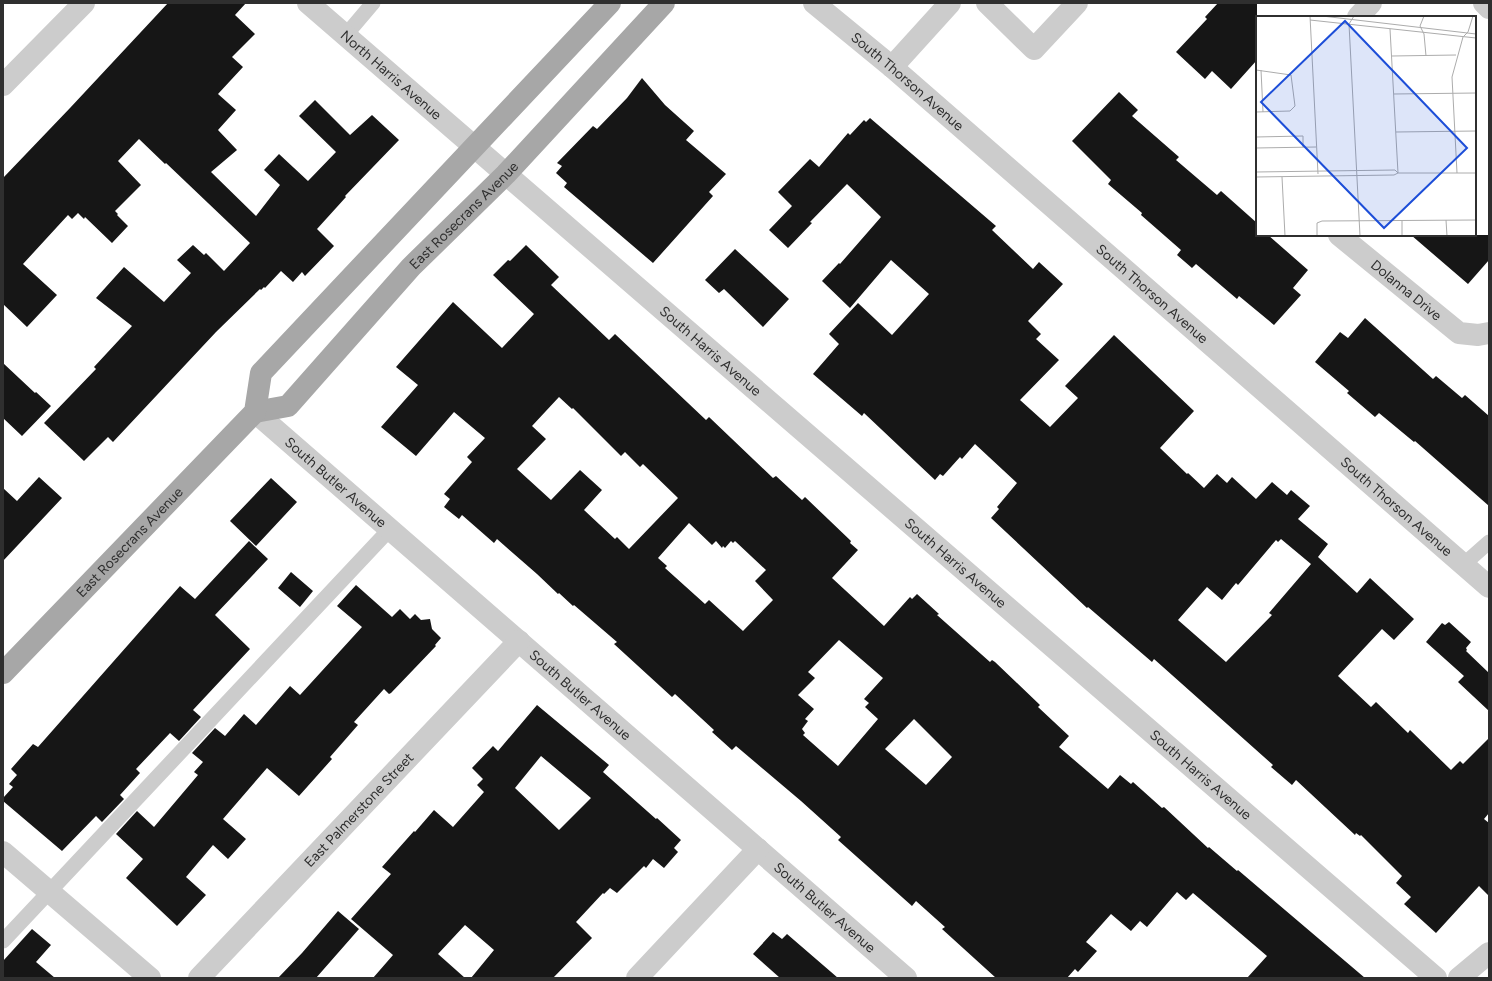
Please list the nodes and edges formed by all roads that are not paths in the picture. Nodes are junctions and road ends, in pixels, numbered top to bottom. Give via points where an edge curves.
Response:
1 (84, 3) edge
2 (308, 3) edge
3 (373, 3) edge
4 (610, 3) edge
5 (664, 3) edge
6 (814, 3) edge
7 (950, 3) edge
8 (987, 3) edge
9 (1077, 3) edge
10 (1370, 3) edge
11 (1484, 3) edge
12 (1489, 8) edge
13 (1359, 16) edge
14 (346, 36) junction
15 (892, 67) junction
16 (3, 86) edge
17 (475, 147) junction
18 (506, 174) junction
19 (1340, 236) edge
20 (1483, 334) edge
21 (255, 412) junction
22 (390, 529) junction
23 (1489, 542) edge
24 (1463, 565) junction
25 (1489, 587) edge
26 (519, 641) junction
27 (3, 673) edge
28 (758, 849) junction
29 (3, 852) edge
30 (50, 892) junction
31 (3, 941) edge
32 (1489, 953) edge
33 (150, 978) edge
34 (199, 978) edge
35 (636, 978) edge
36 (906, 978) edge
37 (1436, 978) edge
38 (1459, 978) edge

1 - 16 street
2 - 14 street, North Harris Avenue
3 - 14 lane
4 - 17 main road
5 - 18 main road, East Rosecrans Avenue
6 - 15 street, South Thorson Avenue
7 - 15 street
8 - 9 street via 1034,49
10 - 13 street
11 - 12 street
14 - 17 street, North Harris Avenue
15 - 24 street, South Thorson Avenue
17 - 18 street, South Harris Avenue
17 - 21 main road via 261,374
18 - 21 main road, East Rosecrans Avenue via 411,267 288,406
18 - 37 street, South Harris Avenue
19 - 20 street, Dolanna Drive via 1458,333
21 - 22 street, South Butler Avenue
21 - 27 main road, East Rosecrans Avenue
22 - 26 street, South Butler Avenue
22 - 30 lane
23 - 24 lane
24 - 25 street, South Thorson Avenue
26 - 28 street, South Butler Avenue
26 - 34 street, East Palmerstone Street
28 - 35 street
28 - 36 street, South Butler Avenue
29 - 30 street
30 - 31 lane
30 - 33 street
32 - 38 street

